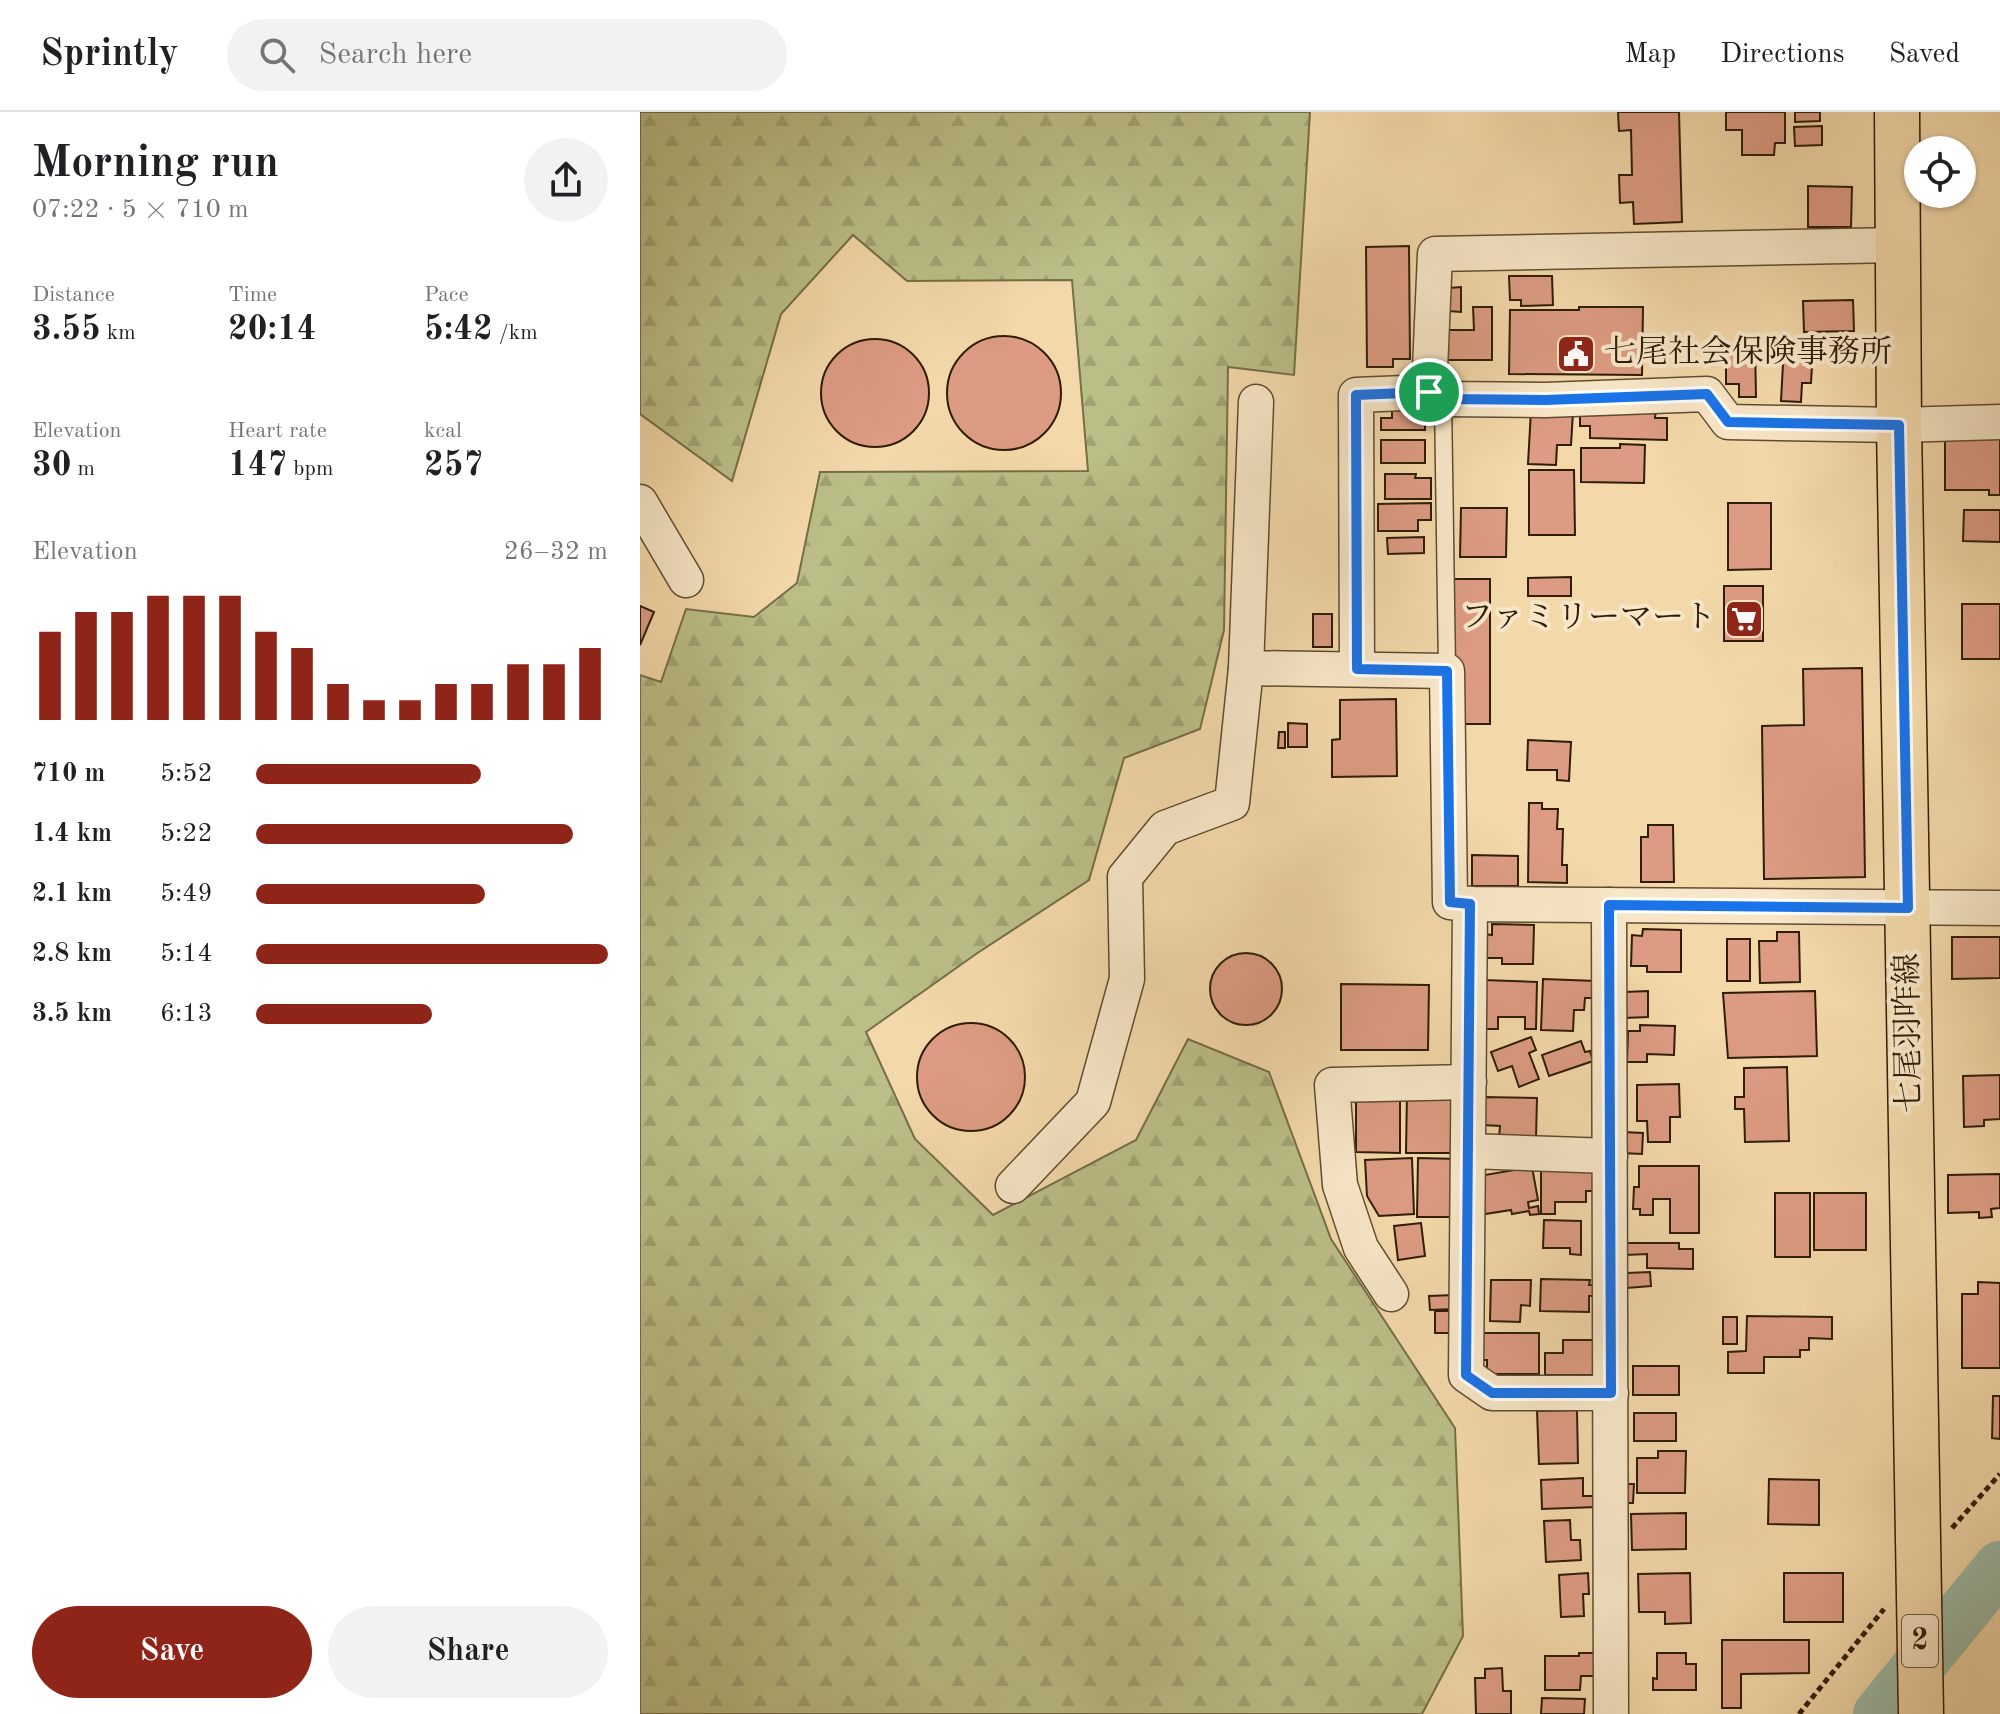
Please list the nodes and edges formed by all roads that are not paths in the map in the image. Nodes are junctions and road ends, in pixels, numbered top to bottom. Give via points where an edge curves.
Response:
1 (1897, 112) edge
2 (1898, 245) junction
3 (1436, 396) junction
4 (1256, 402) dead end
5 (2000, 422) edge
6 (1899, 425) junction
7 (640, 502) edge
8 (686, 580) dead end
9 (1246, 668) junction
10 (1357, 669) junction
11 (1447, 671) junction
12 (1470, 904) junction
13 (1609, 905) junction
14 (1908, 908) junction
15 (2000, 908) edge
16 (1469, 1082) junction
17 (1468, 1151) junction
18 (1610, 1156) junction
19 (1013, 1186) dead end
20 (1391, 1294) dead end
21 (1611, 1393) junction
22 (1611, 1713) edge
23 (1921, 1714) edge

1 - 2 main road, 七尾羽咋線 / 2
2 - 3 street via 1435,254
2 - 6 main road, 七尾羽咋線 / 2
3 - 6 street via 1545,400 1707,394 1728,422
3 - 10 street via 1356,395
3 - 11 lane
4 - 9 street
5 - 6 street
6 - 14 main road, 七尾羽咋線 / 2
7 - 8 street
9 - 10 street
9 - 19 street via 1232,803 1165,828 1125,877 1127,979 1093,1102
10 - 11 street
11 - 12 street via 1450,902
12 - 13 street
12 - 16 street
13 - 14 street
13 - 18 street
14 - 15 street
14 - 23 main road, 七尾羽咋線 / 2
16 - 17 street
16 - 20 street via 1332,1085 1340,1185 1361,1248
17 - 18 street
17 - 21 street via 1466,1375 1492,1393
18 - 21 street
21 - 22 street

